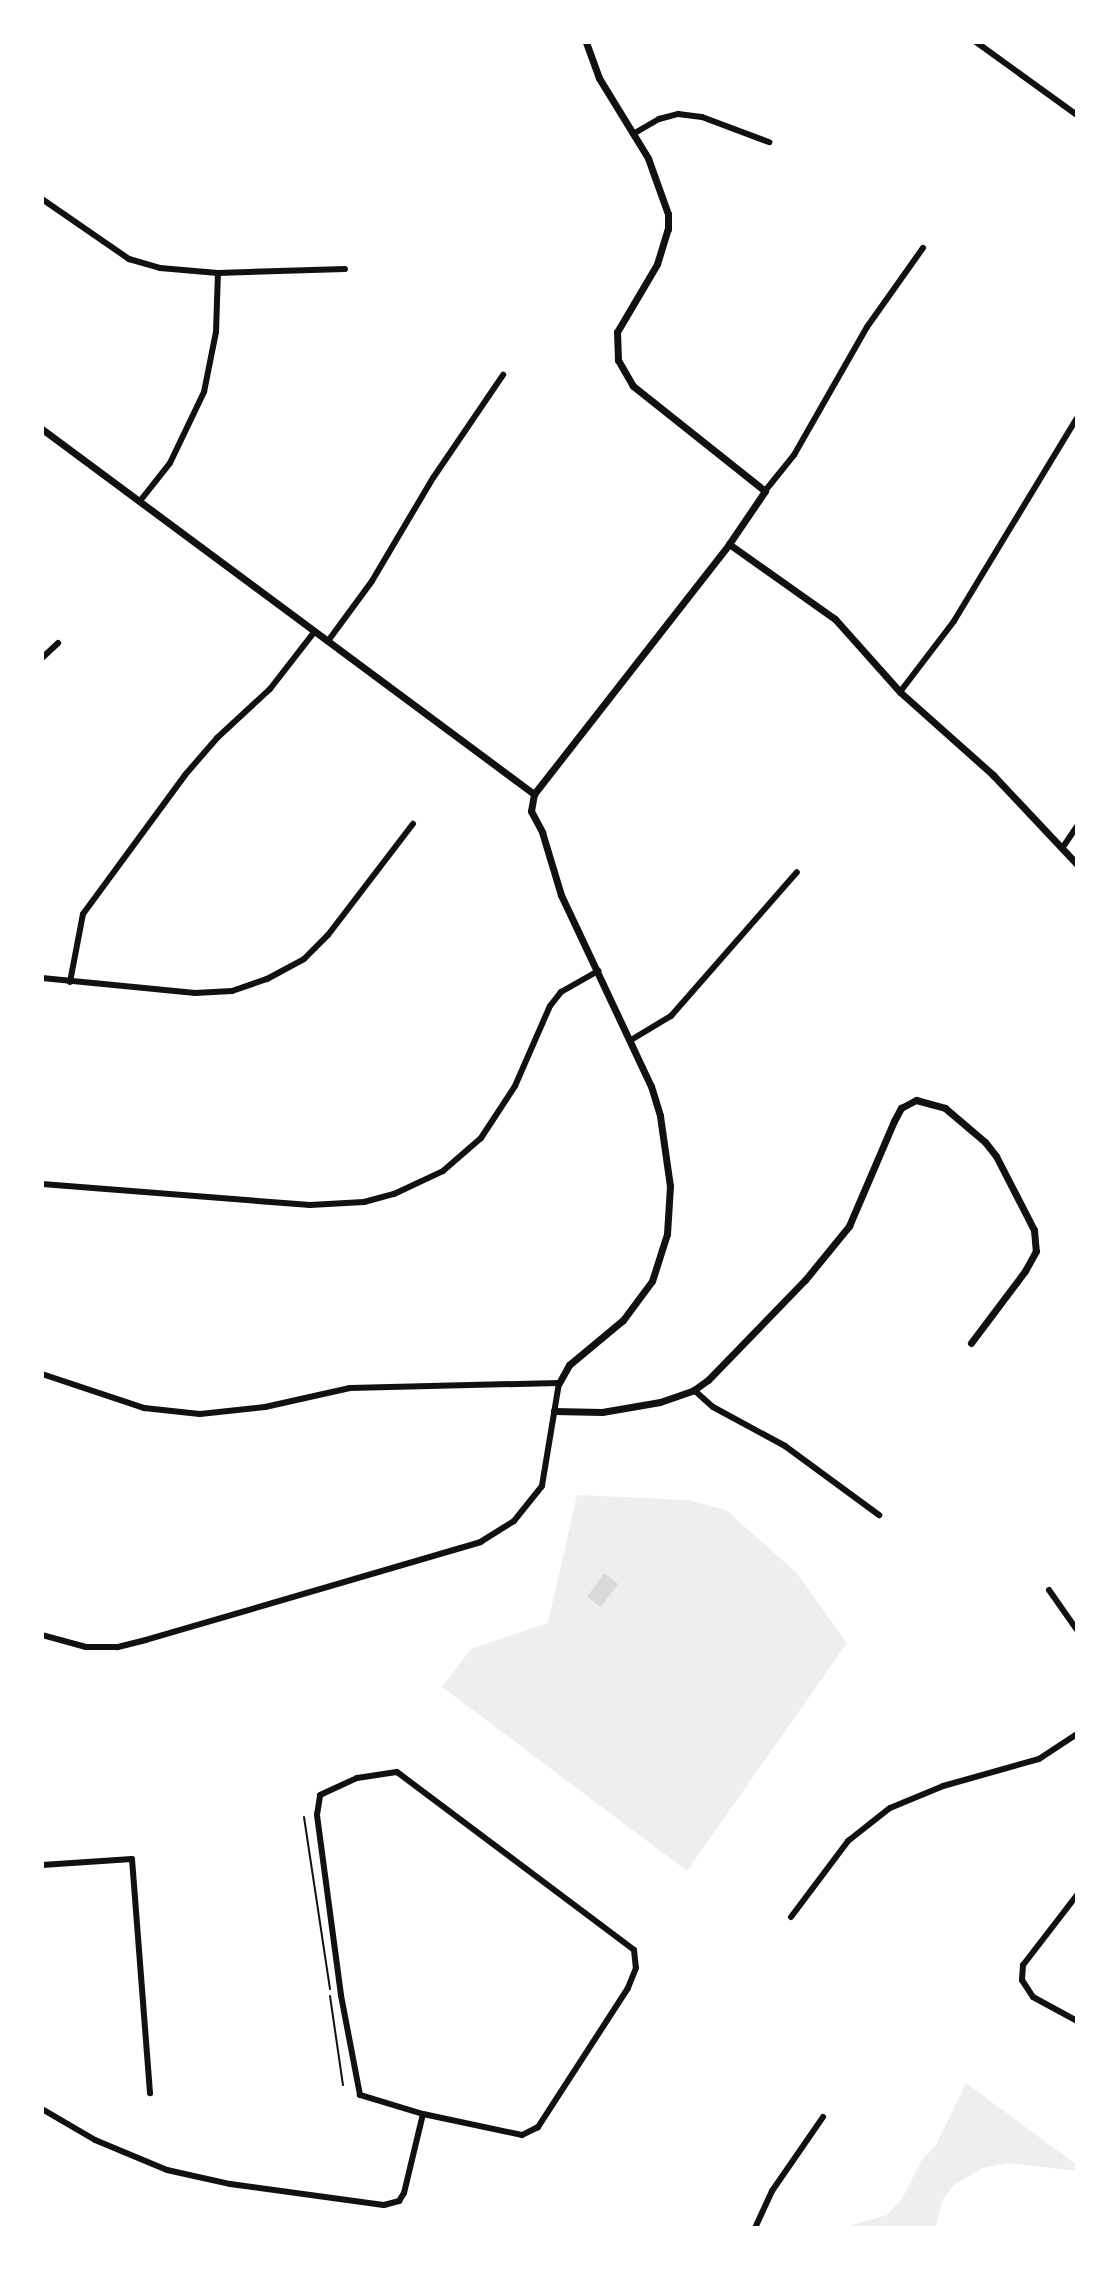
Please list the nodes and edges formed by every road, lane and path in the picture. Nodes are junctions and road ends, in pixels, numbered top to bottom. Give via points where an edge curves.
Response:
1 (586, 42) edge
2 (976, 42) edge
3 (1077, 115) edge
4 (633, 134) junction
5 (769, 142) dead end
6 (42, 199) edge
7 (923, 248) dead end
8 (345, 269) dead end
9 (218, 273) junction
10 (503, 375) dead end
11 (1077, 418) edge
12 (42, 429) edge
13 (765, 491) junction
14 (140, 501) junction
15 (729, 544) junction
16 (315, 631) junction
17 (328, 641) junction
18 (58, 643) dead end
19 (42, 658) edge
20 (900, 692) junction
21 (534, 794) junction
22 (413, 824) dead end
23 (1077, 826) edge
24 (1063, 847) junction
25 (1077, 864) edge
26 (797, 872) dead end
27 (598, 971) junction
28 (42, 978) edge
29 (70, 982) junction
30 (631, 1040) junction
31 (42, 1184) edge
32 (971, 1343) dead end
33 (42, 1374) edge
34 (559, 1383) junction
35 (694, 1390) junction
36 (554, 1411) junction
37 (879, 1515) dead end
38 (1049, 1590) dead end
39 (1077, 1630) edge
40 (42, 1635) edge
41 (1074, 1736) edge
42 (1077, 1748) edge
43 (304, 1817) dead end
44 (42, 1865) edge
45 (1077, 1895) edge
46 (791, 1917) dead end
47 (1077, 2021) edge
48 (343, 2085) dead end
49 (150, 2093) dead end
50 (42, 2109) edge
51 (423, 2114) junction
52 (823, 2117) dead end
53 (755, 2228) edge

1 - 4 street via 599,78
2 - 3 street
4 - 5 street via 678,114 702,117
4 - 13 street via 664,197 668,229 657,264 617,332 618,360 633,386
6 - 9 street via 129,259 160,268
7 - 13 street via 867,327 794,455
8 - 9 street
9 - 14 street via 216,332 204,392 170,463
10 - 17 street
11 - 20 street via 954,621
12 - 14 street
13 - 15 street
14 - 16 street
15 - 20 street via 835,619
15 - 21 street
16 - 17 street
16 - 29 street via 270,689 185,775 83,914
17 - 21 street
18 - 19 street
20 - 24 street
21 - 27 street via 531,811 561,895
22 - 29 street via 328,935 304,959 267,979 232,991 195,993
23 - 24 street
24 - 25 street
26 - 30 street via 671,1016
27 - 30 street
27 - 31 street via 561,992 550,1006 515,1086 481,1138 443,1171 394,1194 344,1205 310,1205
28 - 29 street
30 - 34 street via 662,1129 670,1186 667,1234 657,1270 639,1301 582,1351
32 - 35 street via 1025,1271 1036,1251 1034,1230 985,1142 945,1108 916,1100 901,1108 849,1226 830,1252
33 - 34 street via 144,1408 200,1414 265,1407 350,1388
34 - 36 street
35 - 36 street via 602,1412
35 - 37 street via 713,1407 785,1446
36 - 40 street via 542,1486 514,1521 481,1542 132,1644 86,1647
38 - 39 street
41 - 42 street
41 - 46 street via 1039,1759 943,1786 890,1808 848,1841
43 - 48 path
44 - 49 street via 132,1859
45 - 47 street via 1023,1965 1022,1980 1033,1997
50 - 51 street via 115,2149 197,2178 369,2204 399,2201
51 - 51 street via 360,2095 317,1815 320,1795 357,1778 397,1772 634,1950 636,1968 538,2127 522,2135
52 - 53 street via 772,2191

